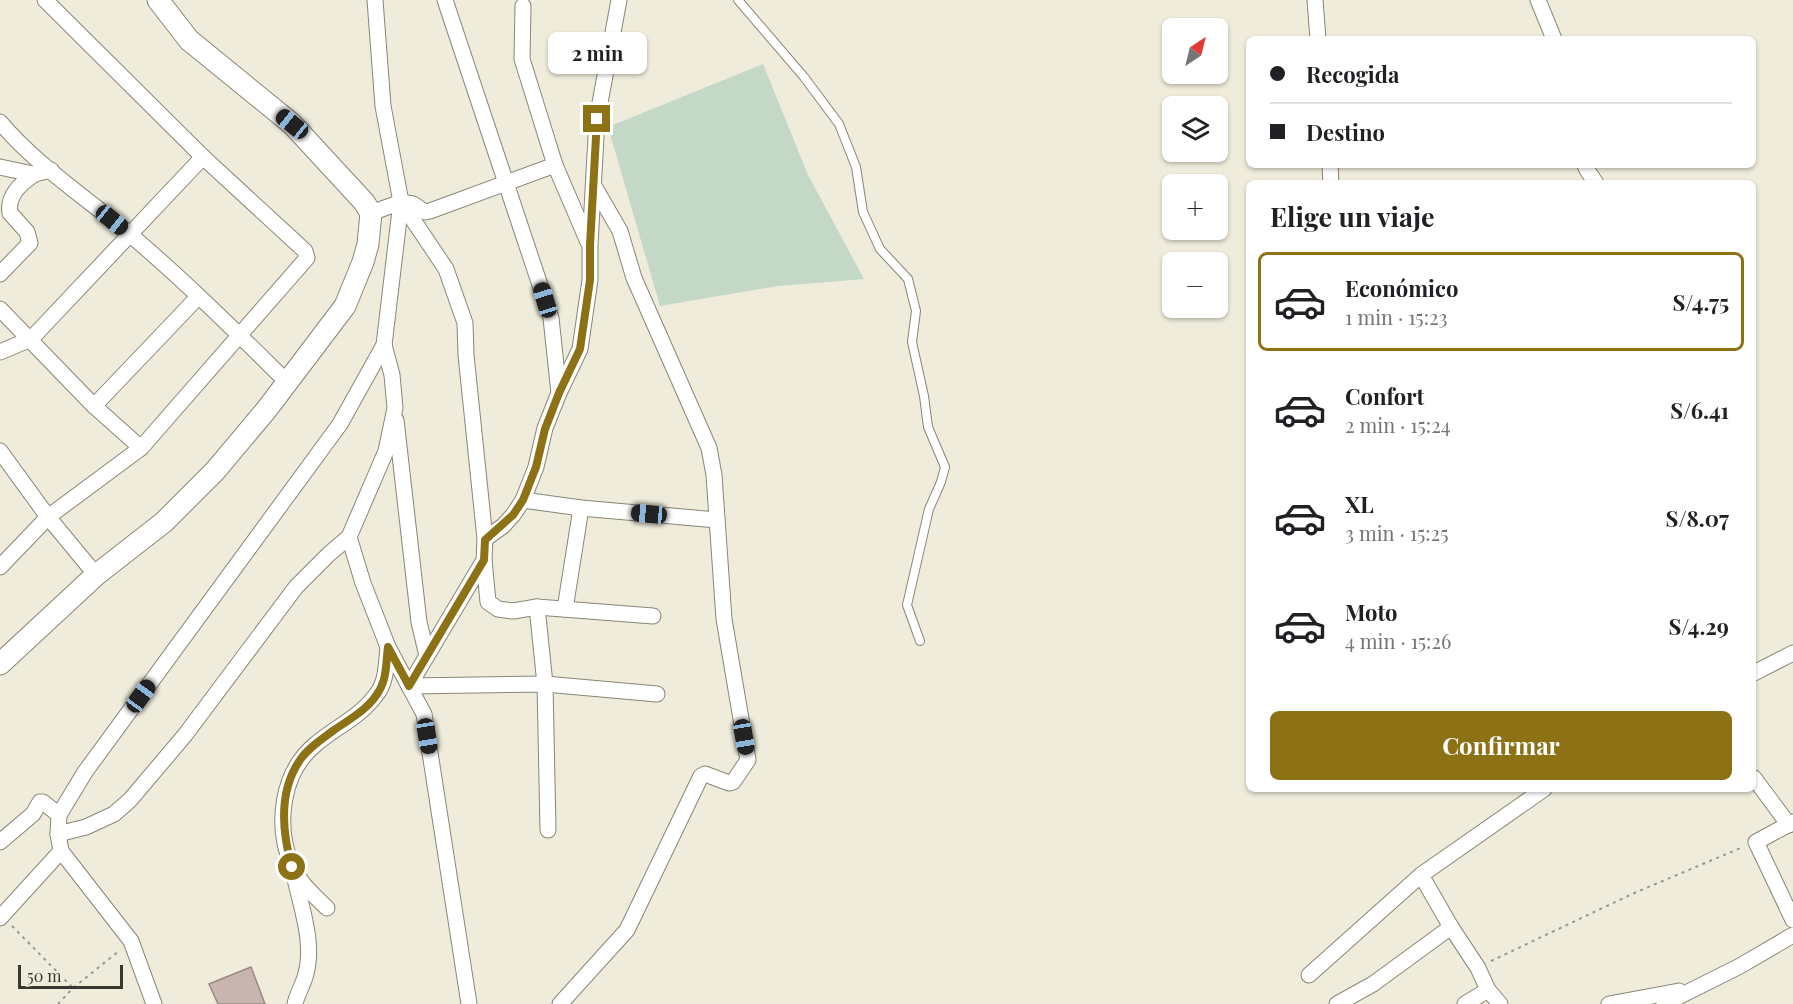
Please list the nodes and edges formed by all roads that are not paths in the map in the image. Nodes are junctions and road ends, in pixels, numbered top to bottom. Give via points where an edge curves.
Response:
1 (45, 0) edge
2 (158, 0) edge
3 (375, 0) edge
4 (445, 0) edge
5 (619, 0) edge
6 (738, 0) edge
7 (1315, 0) edge
8 (1538, 0) edge
9 (523, 6) dead end
10 (1318, 36) edge
11 (1553, 36) edge
12 (0, 122) edge
13 (203, 157) junction
14 (555, 165) junction
15 (0, 167) edge
16 (51, 170) junction
17 (33, 174) junction
18 (505, 183) junction
19 (594, 186) junction
20 (401, 202) junction
21 (371, 213) junction
22 (129, 234) junction
23 (590, 245) junction
24 (0, 274) edge
25 (198, 297) junction
26 (0, 309) edge
27 (240, 336) junction
28 (31, 339) junction
29 (384, 345) junction
30 (0, 352) edge
31 (287, 382) junction
32 (559, 393) junction
33 (94, 406) junction
34 (395, 408) junction
35 (141, 448) junction
36 (1, 455) edge
37 (523, 500) junction
38 (580, 508) junction
39 (48, 517) junction
40 (717, 520) junction
41 (349, 537) junction
42 (485, 540) junction
43 (484, 560) junction
44 (0, 567) edge
45 (96, 575) junction
46 (537, 607) junction
47 (565, 609) junction
48 (653, 616) dead end
49 (920, 641) dead end
50 (388, 647) junction
51 (1793, 653) edge
52 (427, 656) junction
53 (0, 664) edge
54 (1756, 672) edge
55 (545, 684) junction
56 (409, 686) junction
57 (657, 694) dead end
58 (1756, 780) edge
59 (1540, 792) edge
60 (59, 815) junction
61 (1791, 824) edge
62 (548, 830) dead end
63 (58, 834) junction
64 (0, 842) edge
65 (61, 851) junction
66 (292, 867) junction
67 (1421, 875) junction
68 (327, 908) dead end
69 (1, 915) edge
70 (1793, 920) edge
71 (1451, 927) junction
72 (1793, 935) edge
73 (1310, 975) dead end
74 (1694, 988) junction
75 (1488, 990) junction
76 (154, 1004) edge
77 (295, 1004) edge
78 (469, 1004) edge
79 (560, 1004) edge
80 (1337, 1004) edge
81 (1465, 1004) edge
82 (1500, 1004) edge
83 (1610, 1004) edge
84 (1664, 1004) edge

1 - 13 street
2 - 21 main road via 189,40 292,124
3 - 20 street via 384,106
4 - 18 street
5 - 19 street via 597,119
6 - 49 lane via 839,124 856,167 867,221 880,249 908,279 916,311 912,342 928,427 945,467 929,509 907,605
7 - 10 street
8 - 11 street
9 - 14 street via 522,59
12 - 16 street
13 - 22 street
13 - 27 street via 307,255
14 - 18 street
14 - 23 street
15 - 17 street
16 - 17 street
16 - 22 street
17 - 24 street via 16,190 9,207 30,243
18 - 20 street via 425,212
18 - 32 street via 551,318
19 - 23 street
19 - 40 street via 620,231 634,278 709,448
20 - 21 street
20 - 29 street
20 - 42 street via 447,269 465,324
21 - 31 main road via 363,262 345,306
22 - 25 street
22 - 28 street
23 - 32 street via 590,280 580,349
25 - 27 street
25 - 33 street
26 - 28 street
27 - 31 street
27 - 35 street
28 - 30 street
28 - 33 street
29 - 34 street
29 - 60 street via 340,424 85,772
31 - 45 main road via 215,471 164,522
32 - 37 street
33 - 35 street
34 - 41 street via 386,451
34 - 52 street via 419,622
35 - 39 street
36 - 39 street
37 - 38 street
37 - 42 street via 513,515
38 - 40 street
38 - 47 street
39 - 44 street
39 - 45 street
40 - 79 street via 724,618 748,760 733,782 701,776 627,930
41 - 50 street
41 - 63 street via 296,587 185,735 130,800 114,814
42 - 43 street
43 - 46 street via 488,602 498,609 513,611
43 - 52 street
45 - 53 main road
46 - 47 street
46 - 55 street
47 - 48 street
50 - 56 street
50 - 66 street via 384,682 378,694 364,710 300,759 291,776 284,803 284,830
51 - 54 street
52 - 56 street
55 - 56 street
55 - 57 street
55 - 62 street
56 - 78 street via 424,714
58 - 61 street
59 - 67 street
60 - 63 street
60 - 64 street via 40,802 33,814
61 - 70 street via 1756,842
63 - 65 street
65 - 69 street
65 - 76 street via 131,941
66 - 68 street via 305,888
66 - 77 street via 309,945 305,977
67 - 71 street
67 - 73 street
71 - 75 street
71 - 80 street via 1373,984
72 - 74 street
74 - 83 street
74 - 84 street
75 - 81 street
75 - 82 street

